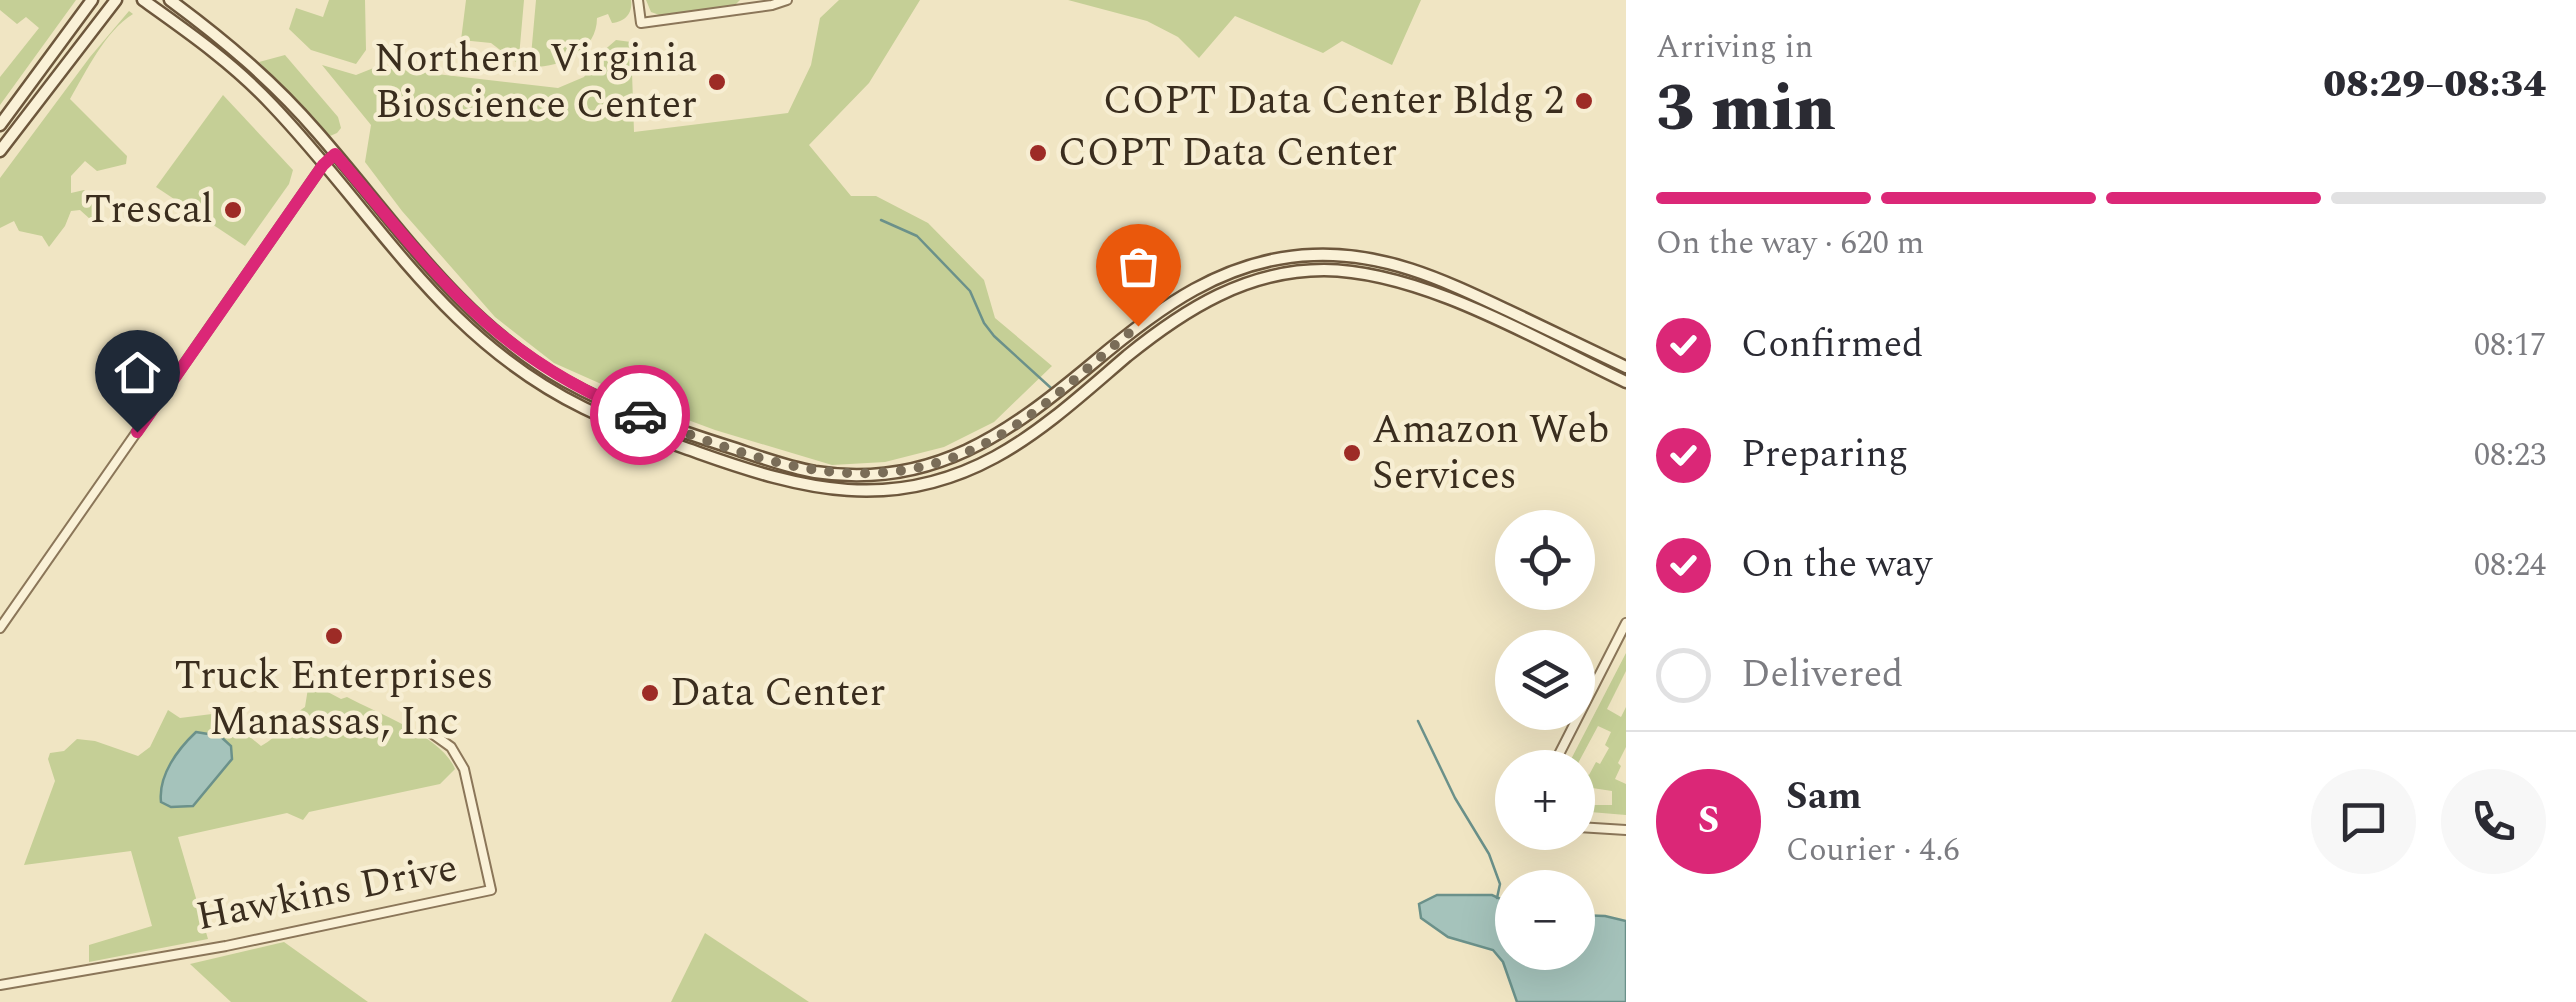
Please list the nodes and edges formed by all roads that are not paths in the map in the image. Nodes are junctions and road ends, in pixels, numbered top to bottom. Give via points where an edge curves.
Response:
1 (92, 0) edge
2 (116, 0) edge
3 (143, 0) edge
4 (638, 0) edge
5 (787, 0) edge
6 (173, 2) edge
7 (0, 124) edge
8 (0, 151) edge
9 (335, 154) junction
10 (323, 165) junction
11 (1118, 342) junction
12 (1129, 355) junction
13 (1626, 367) edge
14 (1626, 382) edge
15 (1626, 622) edge
16 (0, 628) edge
17 (1616, 644) junction
18 (1626, 648) edge
19 (430, 732) dead end
20 (1561, 750) edge
21 (1595, 828) edge
22 (1626, 830) edge
23 (0, 984) edge

1 - 7 main road
2 - 8 main road
3 - 10 main road via 252,85
4 - 5 street via 641,22
6 - 9 main road via 263,73
9 - 10 street
9 - 11 main road via 451,292 541,366 648,418 800,469 871,476 947,460 1016,425
10 - 12 main road via 423,285 510,363 614,422 798,485 865,492 949,477 1012,448
10 - 16 street
11 - 12 main road
11 - 13 main road via 1180,296 1234,271 1287,258 1352,256 1424,272
12 - 14 main road via 1173,319 1241,284 1296,272 1367,272 1409,283
15 - 17 street
17 - 18 street
17 - 20 street
19 - 23 street, Hawkins Drive via 461,762 491,890 246,942
21 - 22 street

